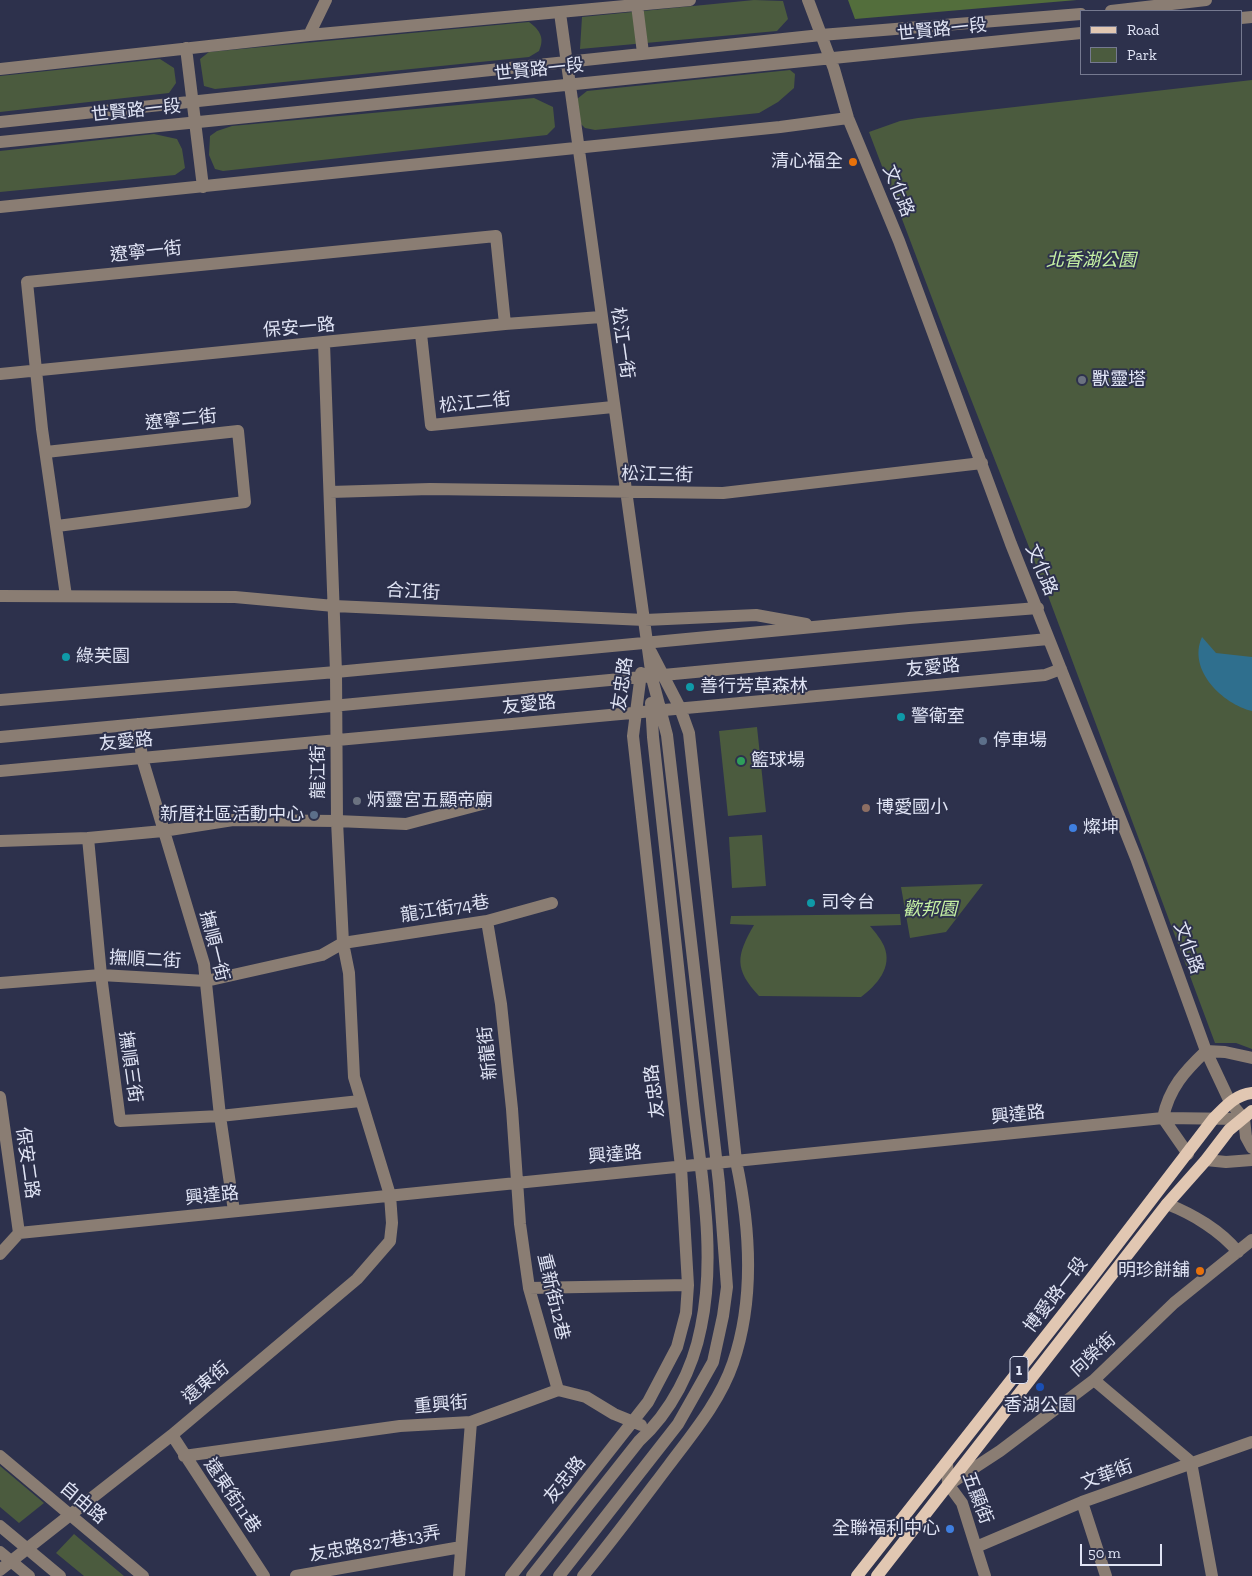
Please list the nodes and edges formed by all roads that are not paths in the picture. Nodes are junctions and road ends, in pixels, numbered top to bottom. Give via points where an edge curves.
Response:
1 (326, 0) edge
2 (690, 0) edge
3 (808, 0) edge
4 (1206, 0) edge
5 (638, 5) junction
6 (1121, 10) edge
7 (560, 13) junction
8 (1080, 14) edge
9 (1080, 33) edge
10 (309, 35) junction
11 (821, 35) junction
12 (186, 48) junction
13 (643, 53) junction
14 (830, 58) junction
15 (567, 61) junction
16 (0, 69) edge
17 (569, 84) junction
18 (192, 101) junction
19 (848, 118) junction
20 (0, 122) edge
21 (194, 122) junction
22 (0, 142) edge
23 (578, 147) junction
24 (203, 186) junction
25 (0, 207) edge
26 (601, 317) junction
27 (505, 324) junction
28 (421, 334) junction
29 (324, 343) junction
30 (36, 371) junction
31 (0, 374) edge
32 (614, 407) junction
33 (46, 452) junction
34 (982, 463) junction
35 (330, 492) junction
36 (625, 492) junction
37 (56, 526) junction
38 (0, 596) edge
39 (66, 596) junction
40 (334, 606) junction
41 (1038, 608) junction
42 (645, 620) junction
43 (823, 627) junction
44 (1048, 639) junction
45 (647, 643) junction
46 (1061, 669) junction
47 (336, 672) junction
48 (652, 678) junction
49 (0, 700) edge
50 (336, 706) junction
51 (680, 708) junction
52 (656, 710) junction
53 (636, 712) junction
54 (138, 724) junction
55 (0, 737) edge
56 (337, 740) junction
57 (142, 758) junction
58 (0, 771) edge
59 (486, 803) dead end
60 (337, 821) junction
61 (162, 831) junction
62 (88, 838) junction
63 (0, 842) edge
64 (552, 904) dead end
65 (487, 921) junction
66 (343, 943) junction
67 (101, 975) junction
68 (206, 981) junction
69 (0, 983) edge
70 (1206, 1050) junction
71 (1252, 1058) edge
72 (1252, 1093) edge
73 (0, 1097) edge
74 (360, 1101) junction
75 (1230, 1102) junction
76 (1248, 1115) edge
77 (220, 1116) junction
78 (1163, 1118) junction
79 (1214, 1118) junction
80 (1252, 1148) edge
81 (1188, 1154) junction
82 (1206, 1160) junction
83 (1252, 1160) edge
84 (736, 1161) junction
85 (717, 1163) junction
86 (700, 1165) junction
87 (681, 1166) junction
88 (516, 1182) junction
89 (390, 1195) junction
90 (1167, 1204) junction
91 (234, 1211) junction
92 (19, 1233) junction
93 (1252, 1240) edge
94 (1238, 1252) junction
95 (0, 1254) edge
96 (688, 1285) junction
97 (529, 1288) junction
98 (1094, 1380) junction
99 (558, 1390) junction
100 (471, 1422) junction
101 (633, 1422) junction
102 (652, 1430) junction
103 (172, 1435) junction
104 (669, 1436) junction
105 (1252, 1442) edge
106 (685, 1443) junction
107 (0, 1456) edge
108 (184, 1456) junction
109 (946, 1462) junction
110 (1191, 1462) junction
111 (948, 1484) junction
112 (1082, 1502) junction
113 (69, 1514) junction
114 (0, 1526) edge
115 (461, 1547) junction
116 (976, 1547) junction
117 (26, 1548) junction
118 (0, 1552) edge
119 (11, 1561) junction
120 (0, 1570) edge
121 (29, 1576) edge
122 (60, 1576) edge
123 (143, 1576) edge
124 (264, 1576) edge
125 (296, 1576) edge
126 (459, 1576) edge
127 (511, 1576) edge
128 (532, 1576) edge
129 (559, 1576) edge
130 (583, 1576) edge
131 (857, 1576) edge
132 (877, 1576) edge
133 (985, 1576) edge
134 (1106, 1576) edge
135 (1212, 1576) edge

1 - 10 street
2 - 5 street
3 - 11 street, 文化路
4 - 6 street
5 - 7 street
5 - 13 street
7 - 10 street
7 - 15 street, 松江一街
8 - 11 street, 世賢路一段
9 - 14 street, 世賢路一段
10 - 12 street
11 - 13 street, 世賢路一段
11 - 14 street, 文化路
12 - 16 street
12 - 18 street
13 - 15 street, 世賢路一段
14 - 17 street, 世賢路一段
14 - 19 street, 文化路
15 - 17 street, 松江一街
15 - 18 street, 世賢路一段
17 - 21 street, 世賢路一段
17 - 23 street, 松江一街
18 - 20 street, 世賢路一段
18 - 21 street
19 - 23 street
19 - 34 street, 文化路 via 899,241
21 - 22 street, 世賢路一段
21 - 24 street
23 - 24 street
23 - 26 street, 松江一街
24 - 25 street
26 - 27 street, 保安一路
26 - 32 street, 松江一街
27 - 28 street, 保安一路
27 - 30 street, 遼寧一街 via 496,236 213,263 27,282
28 - 29 street, 保安一路
28 - 32 street, 松江二街 via 431,425
29 - 30 street, 保安一路
29 - 35 street, 龍江街
30 - 31 street, 保安一路
30 - 33 street, 遼寧一街
32 - 36 street, 松江一街
33 - 37 street, 遼寧一街
33 - 37 street, 遼寧二街 via 238,431 246,502
34 - 36 street, 松江三街 via 722,493
34 - 41 street, 文化路
35 - 36 street, 松江三街 via 430,488
35 - 40 street, 龍江街
36 - 42 street, 松江一街
37 - 39 street, 遼寧一街
38 - 39 street, 合江街
39 - 40 street, 合江街 via 235,597
40 - 42 street, 合江街
40 - 47 street, 龍江街
41 - 43 street
41 - 44 street, 文化路
42 - 43 street, 合江街 via 756,615
42 - 45 street, 松江一街
43 - 45 street
44 - 46 street, 文化路
44 - 48 street, 友愛路
45 - 47 street
45 - 48 street, 松江一街
46 - 51 street, 友愛路 via 1045,675
46 - 70 street, 文化路 via 1136,858
47 - 49 street
47 - 50 street, 龍江街
48 - 50 street, 友愛路
48 - 51 street
48 - 52 street, 友忠路
48 - 53 street, 友忠路
50 - 54 street, 友愛路
50 - 56 street, 龍江街
51 - 52 street, 友愛路
51 - 84 street via 689,732
52 - 53 street, 友愛路
52 - 85 street, 友忠路 via 668,735
52 - 86 street, 友忠路
53 - 56 street, 友愛路
53 - 87 street, 友忠路 via 633,736
54 - 55 street, 友愛路
54 - 57 street, 撫順一街
56 - 57 street, 友愛路
56 - 60 street, 龍江街
57 - 58 street, 友愛路
57 - 61 street, 撫順一街
59 - 60 street via 406,824
60 - 61 street via 233,820
60 - 66 street, 龍江街
61 - 62 street
61 - 68 street, 撫順一街 via 204,964
62 - 63 street
62 - 67 street, 撫順三街
64 - 65 street, 龍江街74巷
65 - 66 street, 龍江街74巷
65 - 88 street, 新龍街 via 501,1004
66 - 68 street, 撫順二街 via 322,955
66 - 74 street, 龍江街 via 349,973 354,1077
67 - 68 street, 撫順二街
67 - 69 street, 撫順二街
67 - 77 street, 撫順三街 via 120,1121
68 - 77 street, 撫順一街
70 - 71 street
70 - 75 street, 文化路
70 - 78 street via 1178,1080 1168,1097
72 - 75 main road, 博愛路一段 / 1 via 1242,1094
73 - 92 street, 保安二路
74 - 77 street, 撫順三街
74 - 89 street, 龍江街
75 - 76 street, 文化路
75 - 79 main road, 博愛路一段 / 1
76 - 79 street, 興達路
76 - 80 street, 文化路 via 1246,1137
76 - 82 main road, 博愛路一段 / 1 via 1229,1130
77 - 91 street, 撫順一街
78 - 79 street, 興達路
78 - 81 street
78 - 84 street, 興達路
79 - 81 main road, 博愛路一段 / 1
81 - 109 main road, 博愛路一段 / 1
82 - 83 street
82 - 90 main road, 博愛路一段 / 1
84 - 85 street, 興達路
84 - 106 street via 748,1257 746,1312 733,1364 724,1384
85 - 86 street, 興達路
85 - 104 street, 友忠路 via 727,1287 718,1345 705,1378
86 - 87 street, 興達路
86 - 102 street, 友忠路 via 708,1273 701,1327 687,1373
87 - 88 street, 興達路
87 - 96 street, 友忠路
88 - 89 street, 興達路
88 - 97 street, 重新街12巷
89 - 91 street, 興達路
89 - 103 street, 遠東街 via 390,1241 357,1280
90 - 94 street via 1181,1209 1228,1239
90 - 111 main road, 博愛路一段 / 1
91 - 92 street, 興達路
92 - 95 street
93 - 94 street, 向榮街
94 - 98 street, 向榮街 via 1174,1303
96 - 97 street
96 - 101 street, 友忠路 via 685,1320 677,1347 661,1380
97 - 99 street, 重新街12巷
98 - 110 street
98 - 111 street, 向榮街 via 1000,1451
99 - 100 street, 重興街
99 - 101 street via 586,1397
100 - 108 street, 重興街 via 400,1426
100 - 115 street
101 - 102 street
101 - 127 street, 友忠路
102 - 104 street
102 - 128 street, 友忠路 via 639,1441
103 - 108 street, 遠東街11巷
103 - 113 street, 遠東街
104 - 106 street
104 - 129 street, 友忠路
105 - 110 street, 文華街
106 - 130 street
107 - 113 street, 自由路
108 - 124 street, 遠東街11巷
109 - 111 street, 五顯街
109 - 131 main road, 博愛路一段 / 1
110 - 112 street, 文華街
110 - 135 street
111 - 116 street, 五顯街 via 962,1504
111 - 132 main road, 博愛路一段 / 1
112 - 116 street, 文華街
112 - 134 street
113 - 117 street, 遠東街
113 - 123 street, 自由路
114 - 117 street
115 - 125 street, 友忠路827巷13弄
115 - 126 street
116 - 133 street, 五顯街
117 - 119 street, 遠東街
117 - 122 street
118 - 119 street
119 - 120 street, 遠東街
119 - 121 street

